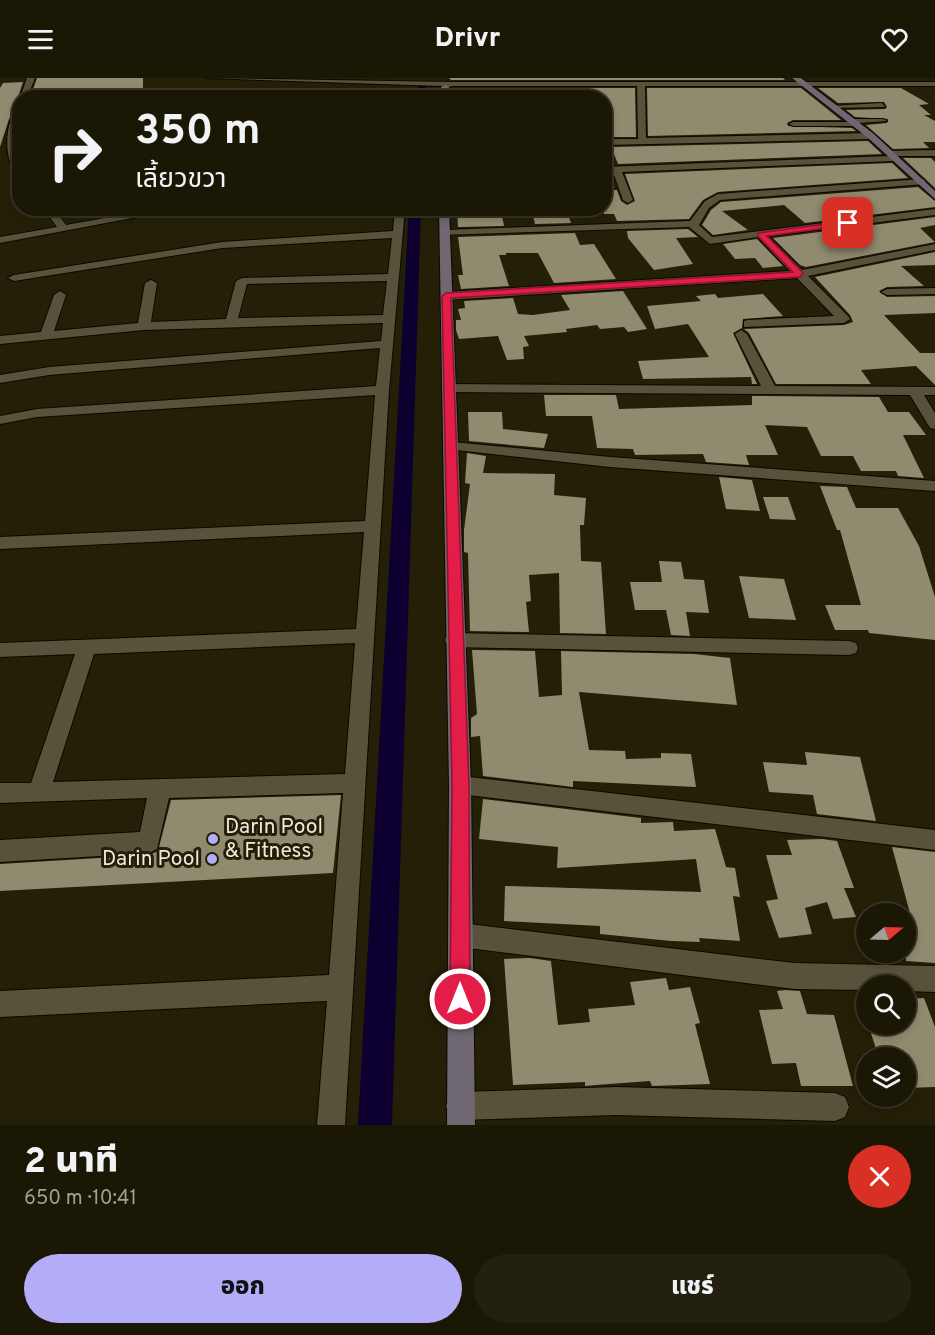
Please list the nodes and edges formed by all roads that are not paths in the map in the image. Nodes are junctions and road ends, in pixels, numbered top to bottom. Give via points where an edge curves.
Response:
1 (210, 78) edge
2 (488, 78) edge
3 (796, 78) edge
4 (920, 78) edge
5 (337, 80) edge
6 (564, 82) edge
7 (679, 82) edge
8 (445, 83) edge
9 (806, 84) junction
10 (932, 84) edge
11 (481, 85) junction
12 (641, 86) junction
13 (882, 105) dead end
14 (833, 106) junction
15 (883, 121) dead end
16 (854, 122) junction
17 (793, 124) dead end
18 (871, 136) junction
19 (642, 141) junction
20 (612, 142) edge
21 (935, 153) edge
22 (892, 155) junction
23 (612, 170) edge
24 (617, 170) junction
25 (920, 177) junction
26 (935, 196) edge
27 (628, 200) dead end
28 (935, 212) edge
29 (54, 216) edge
30 (133, 216) edge
31 (399, 216) edge
32 (444, 216) edge
33 (692, 224) junction
34 (63, 228) junction
35 (445, 233) junction
36 (398, 234) junction
37 (760, 234) junction
38 (0, 240) edge
39 (935, 247) edge
40 (800, 274) junction
41 (393, 277) junction
42 (14, 278) dead end
43 (151, 283) dead end
44 (935, 291) edge
45 (887, 292) dead end
46 (60, 295) dead end
47 (446, 296) junction
48 (389, 319) junction
49 (231, 322) junction
50 (144, 326) junction
51 (46, 336) junction
52 (0, 340) edge
53 (387, 344) junction
54 (0, 380) edge
55 (448, 388) junction
56 (382, 390) junction
57 (770, 390) junction
58 (915, 391) junction
59 (935, 391) edge
60 (0, 420) edge
61 (935, 425) edge
62 (452, 446) junction
63 (935, 486) edge
64 (374, 526) junction
65 (0, 543) edge
66 (366, 636) junction
67 (454, 640) junction
68 (87, 647) junction
69 (849, 648) dead end
70 (0, 650) edge
71 (356, 783) junction
72 (460, 785) junction
73 (160, 790) junction
74 (38, 793) junction
75 (1, 797) edge
76 (935, 840) edge
77 (0, 851) edge
78 (460, 934) junction
79 (935, 979) edge
80 (341, 987) junction
81 (0, 1004) edge
82 (835, 1107) dead end
83 (460, 1115) edge
84 (331, 1125) edge

1 - 5 street
2 - 11 street
3 - 9 street
4 - 10 street
5 - 8 street via 410,87
6 - 11 street
6 - 12 street via 577,88
7 - 9 street
7 - 12 street
8 - 11 street
9 - 10 street
9 - 14 street
12 - 19 street
13 - 14 street
14 - 16 street
15 - 16 street
16 - 17 street
16 - 18 street
18 - 19 street via 698,135
18 - 22 street
19 - 20 street
21 - 22 street
22 - 24 street
22 - 25 street
23 - 24 street
24 - 27 street via 617,187
25 - 26 street
25 - 33 street via 718,196
28 - 37 street
29 - 34 street
30 - 34 street
31 - 36 street
32 - 35 street
33 - 35 street
33 - 37 street via 710,241
34 - 38 street
35 - 47 street
36 - 41 street
36 - 42 street via 222,245
37 - 40 street
39 - 40 street
40 - 47 street
40 - 57 street via 844,319 745,329
41 - 48 street
41 - 49 street via 242,281
43 - 50 street
44 - 45 street
46 - 51 street
47 - 55 street
48 - 49 street
48 - 53 street
49 - 50 street
50 - 51 street
51 - 52 street
53 - 54 street via 49,371
53 - 56 street
55 - 57 street
55 - 62 street
56 - 60 street via 38,413
56 - 64 street
57 - 58 street
58 - 59 street
58 - 61 street
62 - 63 street
62 - 67 street
64 - 65 street
64 - 66 street
66 - 68 street
66 - 71 street
67 - 69 street
67 - 72 street
68 - 70 street
68 - 74 street
71 - 73 street
71 - 80 street
72 - 76 street
72 - 78 street
73 - 74 street
73 - 77 street via 149,842
74 - 75 street
78 - 79 street via 794,976
78 - 83 street
80 - 81 street
80 - 84 street
82 - 83 street via 616,1101

